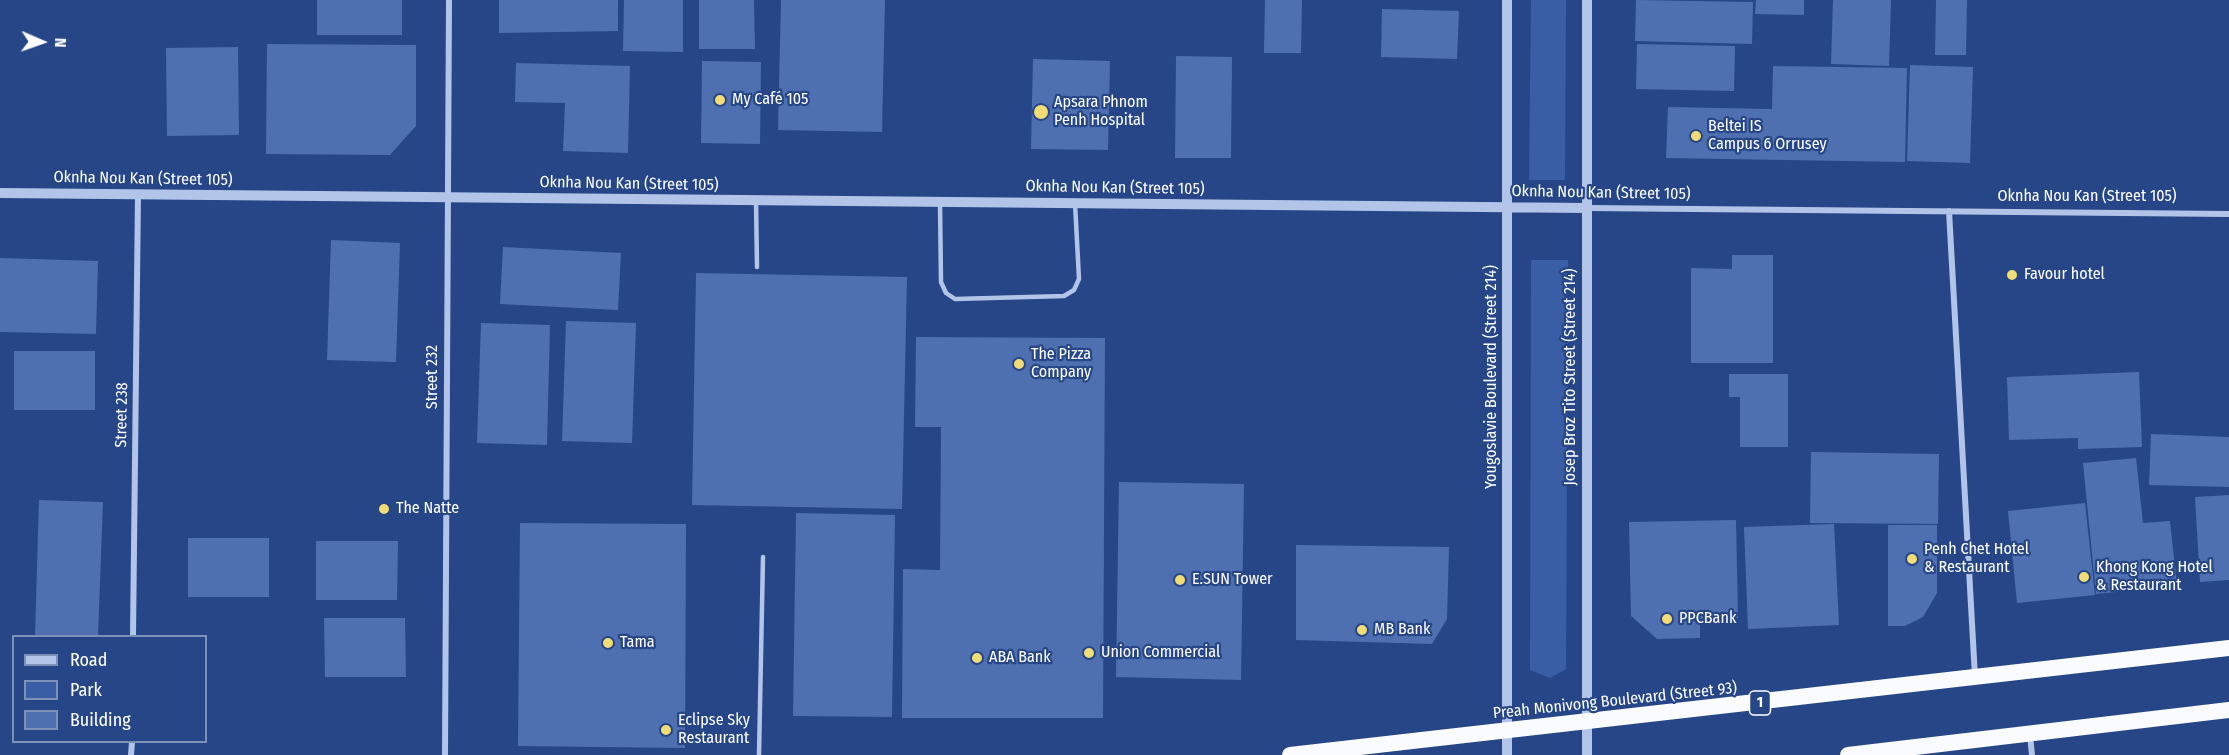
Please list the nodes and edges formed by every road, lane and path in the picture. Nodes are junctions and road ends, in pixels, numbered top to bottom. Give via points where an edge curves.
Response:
1 (449, 0) edge
2 (1507, 0) edge
3 (1587, 0) edge
4 (0, 193) edge
5 (138, 194) junction
6 (448, 197) junction
7 (756, 200) junction
8 (940, 202) junction
9 (1075, 203) junction
10 (1507, 207) junction
11 (1587, 208) junction
12 (1949, 211) junction
13 (2229, 214) edge
14 (757, 267) dead end
15 (763, 557) dead end
16 (133, 635) edge
17 (2229, 648) edge
18 (1975, 677) junction
19 (2229, 710) edge
20 (1586, 723) junction
21 (1505, 731) junction
22 (2029, 733) junction
23 (445, 755) edge
24 (759, 755) edge
25 (1290, 755) edge
26 (1507, 755) edge
27 (1587, 755) edge
28 (1848, 755) edge
29 (2032, 755) edge

1 - 6 street, Street 232
2 - 10 street, Yougoslavie Boulevard (Street 214)
3 - 11 street, Josep Broz Tito Street (Street 214)
4 - 5 street, Oknha Nou Kan (Street 105)
5 - 6 street, Oknha Nou Kan (Street 105)
5 - 16 street, Street 238
6 - 7 street, Oknha Nou Kan (Street 105)
6 - 23 street, Street 232
7 - 8 street, Oknha Nou Kan (Street 105)
7 - 14 lane
8 - 9 street, Oknha Nou Kan (Street 105)
8 - 9 lane via 941,282 946,293 955,299 1064,296 1074,290 1079,279
9 - 10 street, Oknha Nou Kan (Street 105)
10 - 11 street, Oknha Nou Kan (Street 105)
10 - 21 street, Yougoslavie Boulevard (Street 214)
11 - 12 street, Oknha Nou Kan (Street 105)
11 - 20 street, Josep Broz Tito Street (Street 214)
12 - 13 street, Oknha Nou Kan (Street 105)
12 - 18 street
15 - 24 lane
17 - 18 highway, Preah Monivong Boulevard (Street 93) / 1
18 - 20 highway, Preah Monivong Boulevard (Street 93) / 1
19 - 22 highway
20 - 21 highway, Preah Monivong Boulevard (Street 93) / 1
20 - 27 street, Josep Broz Tito Street (Street 214)
21 - 25 highway, Preah Monivong Boulevard (Street 93) / 1
21 - 26 street, Yougoslavie Boulevard (Street 214)
22 - 28 highway
22 - 29 street

